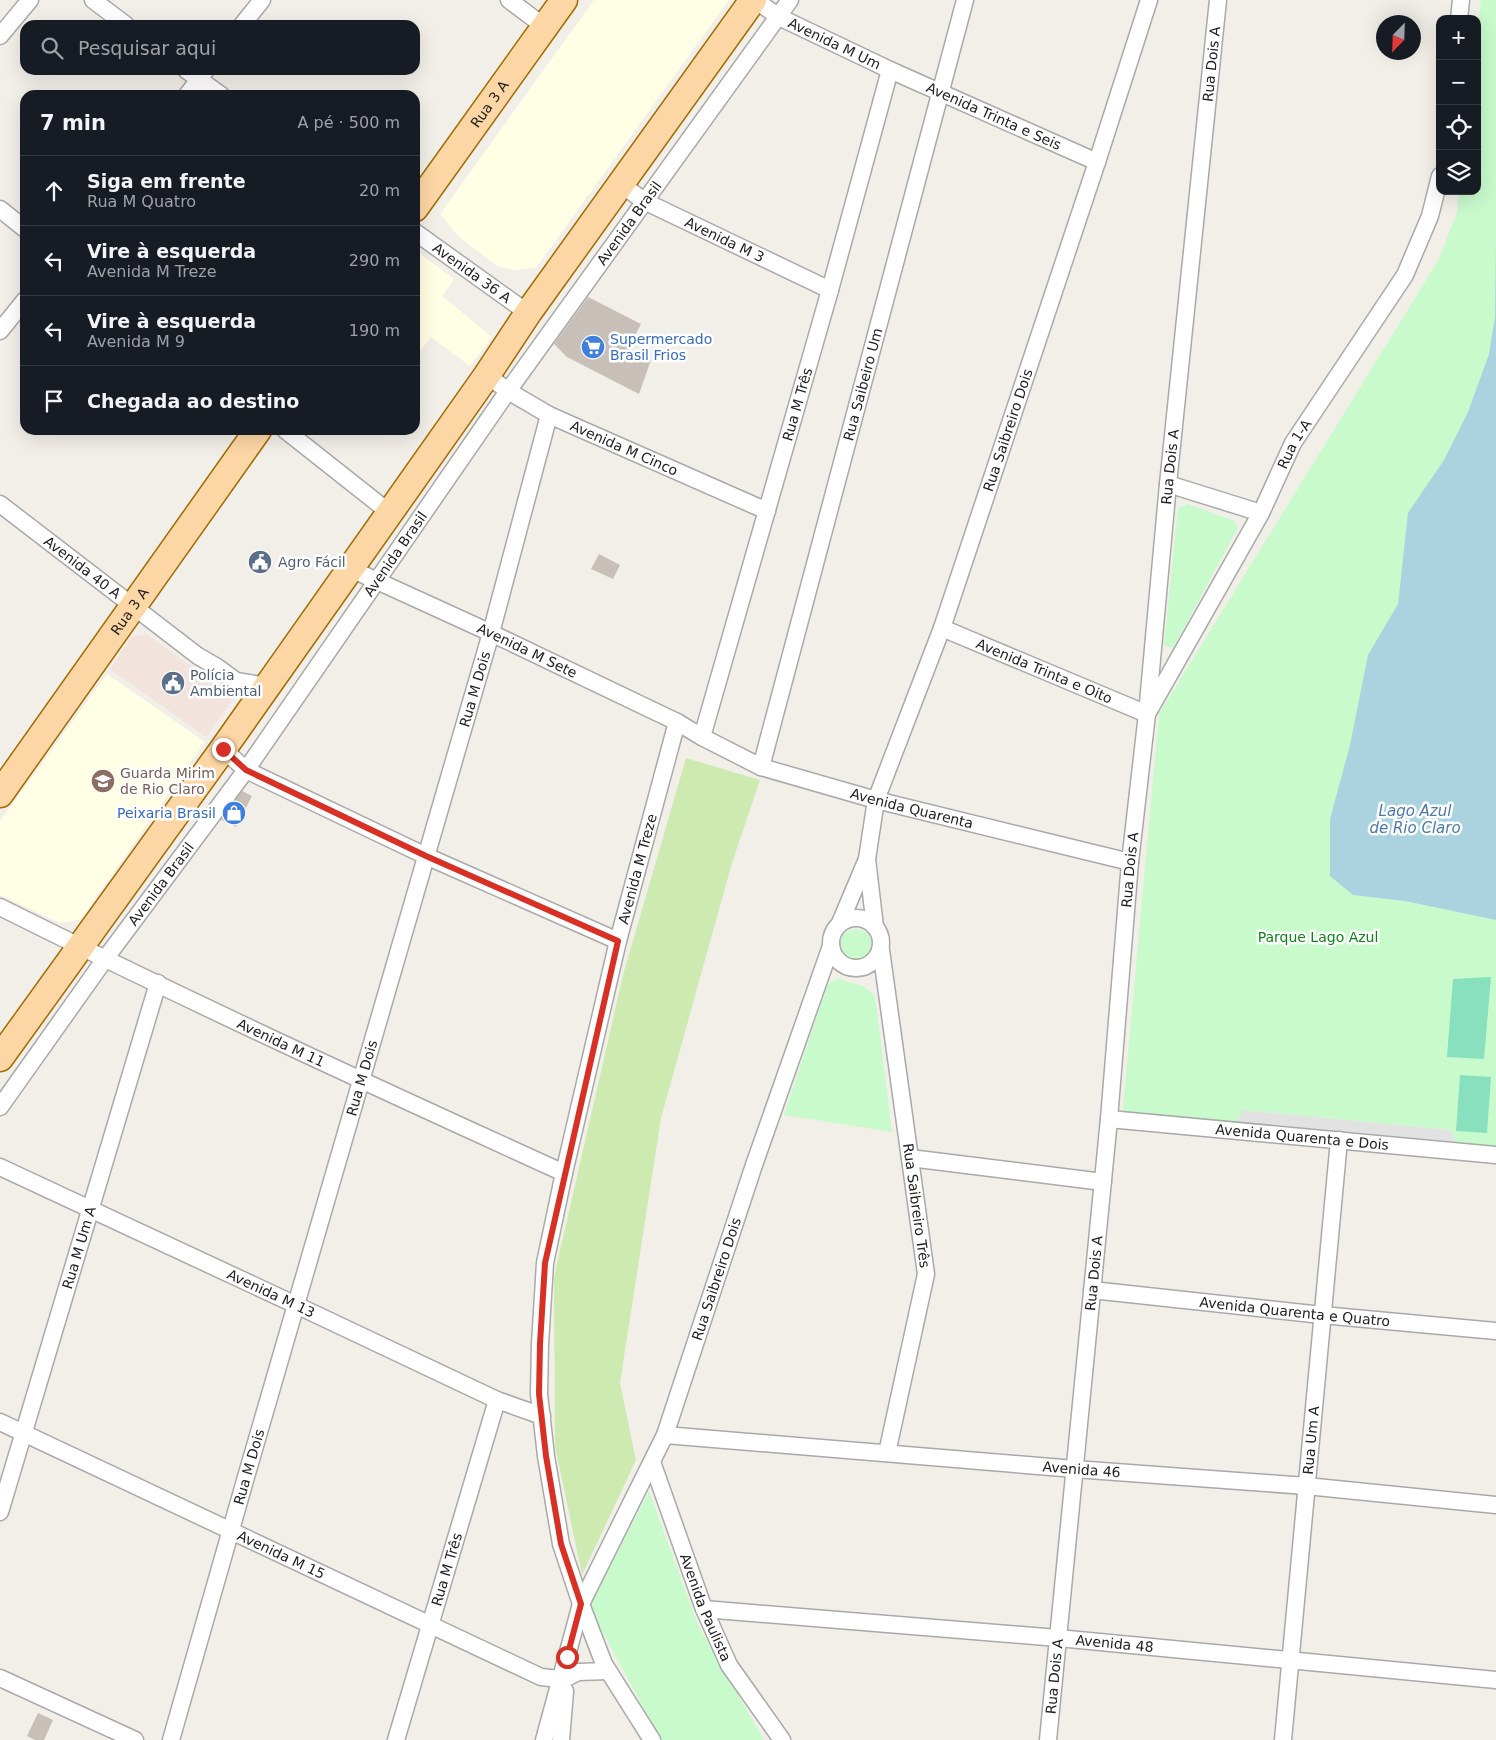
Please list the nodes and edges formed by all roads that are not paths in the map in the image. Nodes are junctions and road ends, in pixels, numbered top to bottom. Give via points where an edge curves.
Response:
1 (30, 0) edge
2 (93, 0) edge
3 (262, 0) edge
4 (509, 0) edge
5 (564, 0) edge
6 (754, 0) edge
7 (790, 0) edge
8 (965, 0) edge
9 (1149, 0) edge
10 (1218, 0) edge
11 (1461, 0) edge
12 (1459, 15) edge
13 (779, 17) junction
14 (119, 20) edge
15 (246, 20) edge
16 (545, 26) junction
17 (0, 36) edge
18 (890, 70) junction
19 (196, 75) edge
20 (199, 75) edge
21 (189, 90) edge
22 (216, 90) edge
23 (940, 93) junction
24 (1098, 162) junction
25 (621, 184) junction
26 (1436, 192) edge
27 (420, 201) edge
28 (644, 201) junction
29 (0, 209) edge
30 (20, 224) edge
31 (420, 236) edge
32 (830, 290) junction
33 (20, 306) edge
34 (528, 313) junction
35 (0, 332) edge
36 (487, 375) junction
37 (508, 391) junction
38 (549, 415) junction
39 (254, 435) edge
40 (291, 435) edge
41 (1168, 484) junction
42 (0, 504) edge
43 (767, 512) junction
44 (390, 513) junction
45 (1261, 513) junction
46 (351, 569) junction
47 (376, 580) junction
48 (133, 606) junction
49 (942, 628) junction
50 (491, 633) junction
51 (267, 686) junction
52 (1147, 714) junction
53 (678, 722) junction
54 (702, 737) junction
55 (223, 749) junction
56 (760, 767) junction
57 (246, 770) junction
58 (0, 794) edge
59 (876, 800) junction
60 (426, 856) junction
61 (867, 859) junction
62 (1130, 862) junction
63 (0, 908) edge
64 (840, 924) junction
65 (875, 927) junction
66 (618, 941) junction
67 (831, 946) junction
68 (80, 947) junction
69 (881, 950) junction
70 (105, 959) junction
71 (871, 964) junction
72 (158, 983) junction
73 (886, 984) junction
74 (0, 1058) edge
75 (362, 1082) junction
76 (0, 1107) edge
77 (1109, 1119) junction
78 (1339, 1140) junction
79 (1496, 1155) edge
80 (910, 1158) junction
81 (0, 1167) edge
82 (564, 1173) junction
83 (1103, 1182) junction
84 (90, 1208) junction
85 (1092, 1290) junction
86 (296, 1304) junction
87 (1322, 1315) junction
88 (1496, 1331) edge
89 (497, 1400) junction
90 (542, 1416) junction
91 (0, 1422) edge
92 (24, 1433) junction
93 (665, 1435) junction
94 (887, 1453) junction
95 (652, 1462) junction
96 (1075, 1469) junction
97 (1306, 1486) junction
98 (1496, 1505) edge
99 (0, 1512) edge
100 (232, 1531) junction
101 (581, 1604) junction
102 (704, 1609) junction
103 (431, 1626) junction
104 (1058, 1638) junction
105 (1290, 1660) junction
106 (608, 1671) junction
107 (0, 1678) edge
108 (563, 1679) junction
109 (1496, 1680) edge
110 (135, 1740) edge
111 (172, 1740) edge
112 (396, 1740) edge
113 (544, 1740) edge
114 (561, 1740) edge
115 (652, 1740) edge
116 (782, 1740) edge
117 (1048, 1740) edge
118 (1283, 1740) edge

1 - 17 street
2 - 14 street
3 - 15 street
4 - 16 street
5 - 16 main road, Rua 3 A
6 - 13 street, Avenida M Um
6 - 25 main road, Avenida Brasil
7 - 13 street, Avenida Brasil
8 - 23 street, Rua Saibeiro Um
9 - 24 street, Rua Saibreiro Dois
10 - 41 street, Rua Dois A
11 - 12 street
13 - 18 street, Avenida M Um
13 - 28 street, Avenida Brasil
16 - 27 main road, Rua 3 A
18 - 23 street, Avenida Trinta e Seis
18 - 32 street, Rua M Três
19 - 21 street
20 - 22 street
23 - 24 street, Avenida Trinta e Seis
23 - 56 street, Rua Saibeiro Um
24 - 49 street, Rua Saibreiro Dois
25 - 28 street, Avenida M 3
25 - 34 main road, Avenida Brasil
26 - 45 street, Rua 1-A via 1430,216 1405,275 1293,443
28 - 32 street, Avenida M 3
28 - 37 street, Avenida Brasil
29 - 30 street
31 - 34 street, Avenida 36 A
32 - 43 street, Rua M Três
33 - 35 street
34 - 36 main road, Avenida Brasil
36 - 37 street, Avenida M Cinco
36 - 44 main road, Avenida Brasil
37 - 38 street, Avenida M Cinco
37 - 47 street, Avenida Brasil
38 - 43 street, Avenida M Cinco
38 - 50 street, Rua M Dois
39 - 48 main road, Rua 3 A
40 - 44 street
41 - 45 street
41 - 52 street, Rua Dois A
42 - 48 street, Avenida 40 A
43 - 54 street, Rua M Três
44 - 46 main road, Avenida Brasil
45 - 52 street, Rua 1-A
46 - 47 street, Avenida M Sete
46 - 51 main road, Avenida Brasil
47 - 50 street, Avenida M Sete
47 - 57 street, Avenida Brasil
48 - 51 street, Avenida 40 A via 236,681
48 - 58 main road, Rua 3 A
49 - 52 street, Avenida Trinta e Oito
49 - 59 street, Rua Saibreiro Dois
50 - 53 street, Avenida M Sete
50 - 60 street, Rua M Dois
51 - 55 main road, Avenida Brasil
52 - 62 street, Rua Dois A
53 - 54 street, Avenida M Sete
53 - 66 street, Avenida M Treze
54 - 56 street, Avenida Quarenta
55 - 57 street
55 - 68 main road, Avenida Brasil
56 - 59 street, Avenida Quarenta
57 - 60 street
57 - 70 street, Avenida Brasil
59 - 61 street, Rua Saibreiro Dois
59 - 62 street, Avenida Quarenta
60 - 66 street
60 - 75 street, Rua M Dois
61 - 64 street, Rua Saibreiro Dois
61 - 65 street, Rua Saibreiro Dois
62 - 77 street, Rua Dois A
63 - 68 street, Avenida M 11
64 - 65 street via 855,918
64 - 67 street
65 - 69 street via 880,934
66 - 82 street, Avenida M Treze
67 - 71 street via 838,961 846,966 863,968
67 - 93 street, Rua Saibreiro Dois
68 - 70 street, Avenida M 11
68 - 74 main road, Avenida Brasil
69 - 71 street
69 - 73 street, Rua Saibreiro Três
70 - 72 street, Avenida M 11
70 - 76 street, Avenida Brasil
71 - 73 street, Rua Saibreiro Três
72 - 75 street, Avenida M 11
72 - 84 street, Rua M Um A
73 - 80 street, Rua Saibreiro Três
75 - 82 street, Avenida M 11
75 - 86 street, Rua M Dois
77 - 78 street, Avenida Quarenta e Dois
77 - 83 street, Rua Dois A
78 - 79 street, Avenida Quarenta e Dois
78 - 87 street, Rua Um A
80 - 83 street
80 - 94 street, Rua Saibreiro Três via 926,1281
81 - 84 street, Avenida M 13
82 - 90 street, Avenida M Treze via 545,1263 539,1394
83 - 85 street, Rua Dois A
84 - 86 street, Avenida M 13
84 - 92 street, Rua M Um A
85 - 87 street, Avenida Quarenta e Quatro
85 - 96 street, Rua Dois A
86 - 89 street, Avenida M 13
86 - 100 street, Rua M Dois
87 - 88 street, Avenida Quarenta e Quatro
87 - 97 street, Rua Um A
89 - 90 street, Avenida M 13
89 - 103 street, Rua M Três
90 - 101 street, Avenida M Treze via 561,1544
91 - 92 street, Avenida M 15
92 - 99 street, Rua M Um A
92 - 100 street, Avenida M 15
93 - 94 street, Avenida 46
93 - 95 street, Rua Saibreiro Dois
94 - 96 street, Avenida 46
95 - 101 street, Rua Saibreiro Dois
95 - 102 street, Avenida Paulista
96 - 97 street, Avenida 46
96 - 104 street, Rua Dois A
97 - 98 street, Avenida 46
97 - 105 street, Rua Um A
100 - 103 street, Avenida M 15
100 - 111 street, Rua M Dois
101 - 106 street, Avenida M Treze
101 - 108 street, Rua Saibreiro Dois
102 - 104 street, Avenida 48
102 - 116 street, Avenida Paulista via 729,1665
103 - 108 street, Avenida M 15 via 541,1677
103 - 112 street, Rua M Três
104 - 105 street, Avenida 48
104 - 117 street, Rua Dois A
105 - 109 street, Avenida 48
105 - 118 street, Rua Um A
106 - 108 street via 578,1672
106 - 115 street, Avenida M Treze
107 - 110 street
108 - 113 street
108 - 114 street

